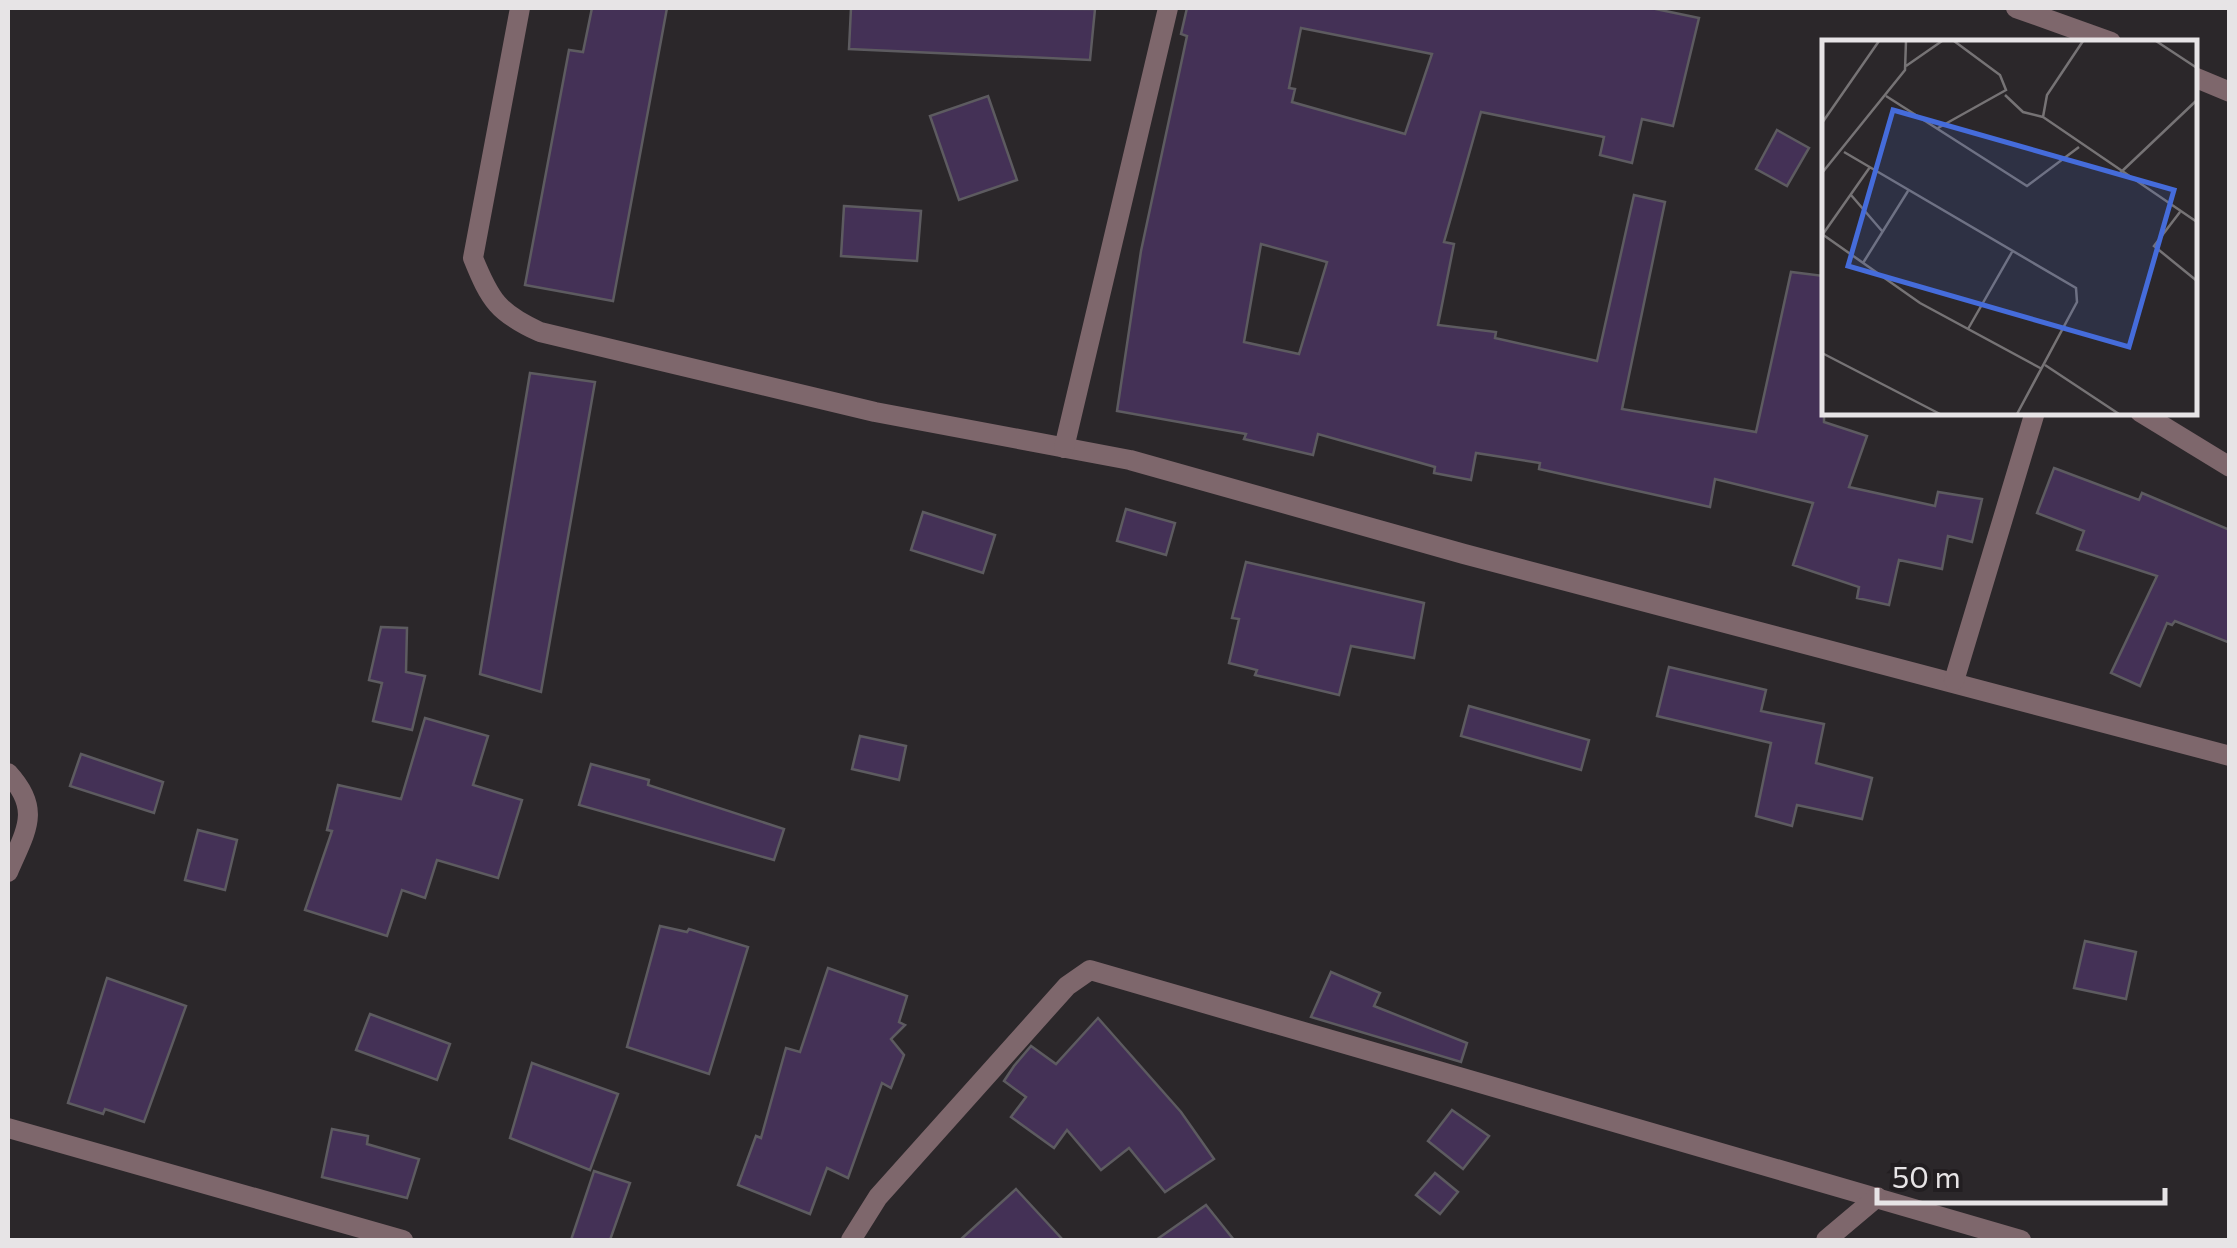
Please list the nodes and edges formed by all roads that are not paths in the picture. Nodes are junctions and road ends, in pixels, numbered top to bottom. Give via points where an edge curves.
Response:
1 (520, 8) edge
2 (1168, 8) edge
3 (2016, 8) edge
4 (2105, 40) edge
5 (2197, 78) edge
6 (2230, 92) edge
7 (2034, 415) edge
8 (2145, 415) edge
9 (1064, 448) junction
10 (2230, 467) edge
11 (1954, 681) junction
12 (2230, 756) edge
13 (8, 772) edge
14 (8, 872) edge
15 (8, 1128) edge
16 (1877, 1196) junction
17 (403, 1240) edge
18 (851, 1240) edge
19 (1826, 1240) edge
20 (2021, 1240) edge

1 - 9 street via 473,258 488,297 512,319 680,367
2 - 9 street
3 - 4 street
5 - 6 street
7 - 11 street
8 - 10 street
9 - 11 street via 1130,460
11 - 12 street
13 - 14 street via 28,796 29,822
15 - 17 street
16 - 18 street via 1090,970 1067,986 878,1198
16 - 19 street
16 - 20 street

